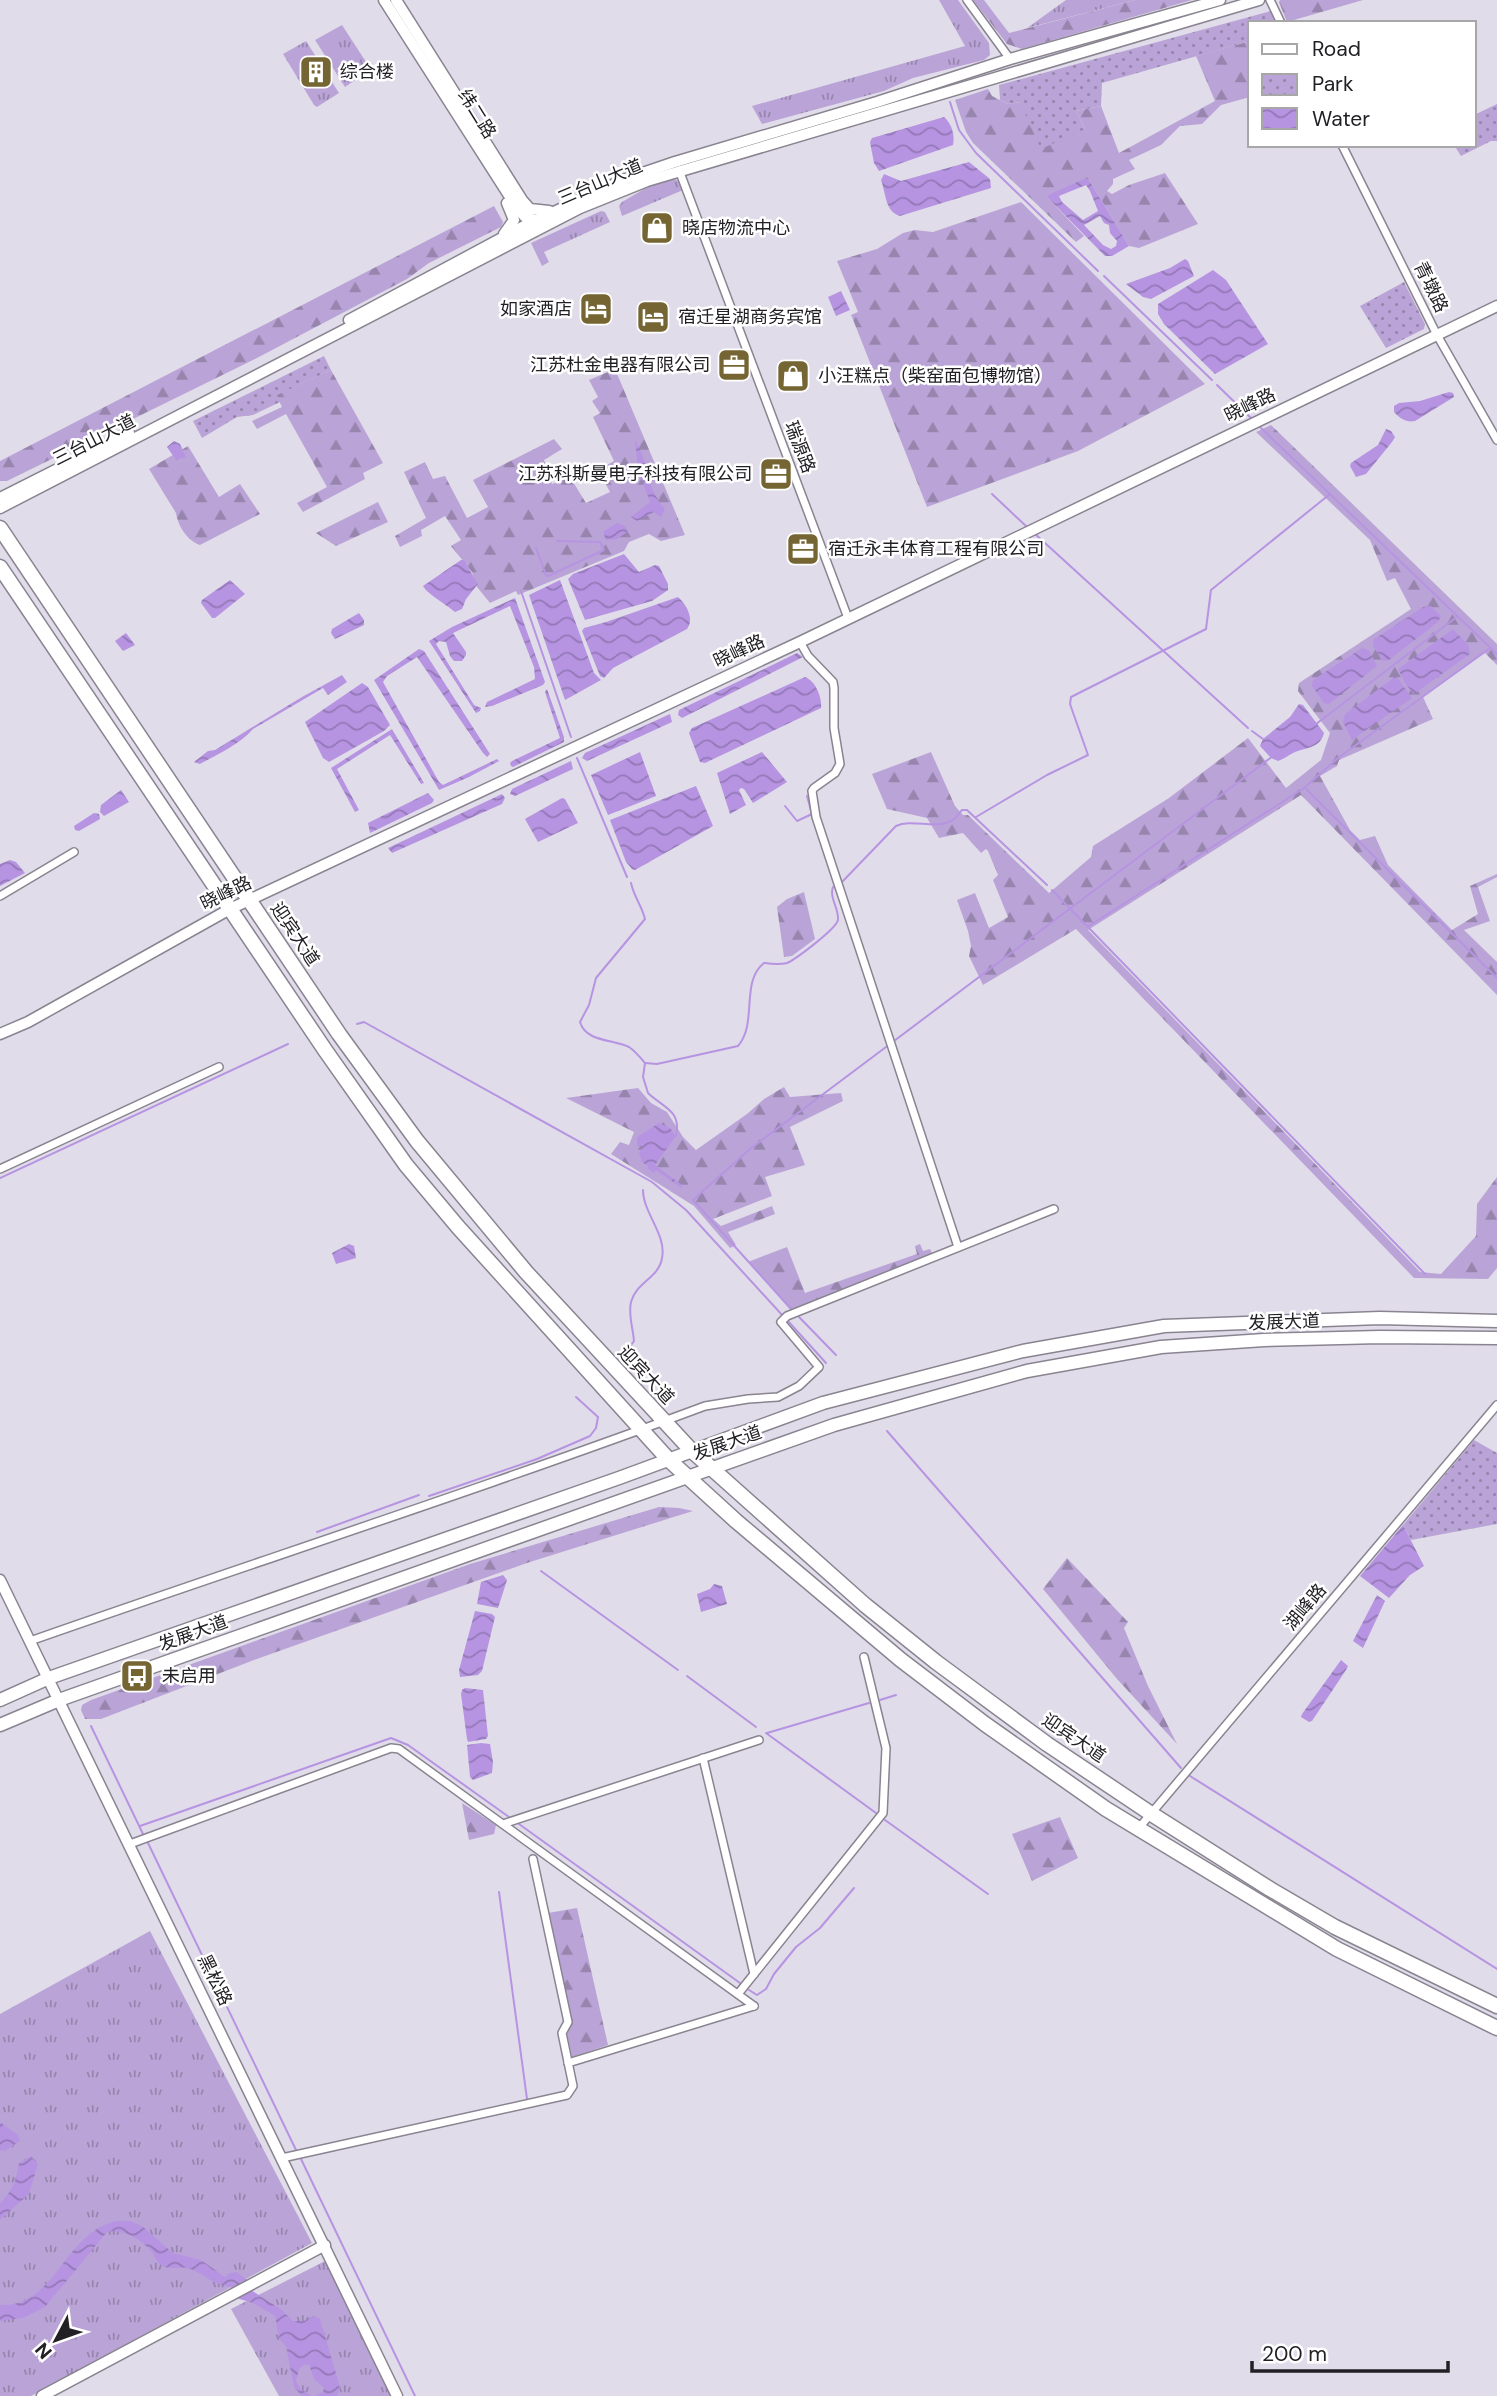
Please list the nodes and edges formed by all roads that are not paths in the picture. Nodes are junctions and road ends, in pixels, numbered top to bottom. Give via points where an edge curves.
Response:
1 (384, 0) edge
2 (396, 0) edge
3 (967, 0) edge
4 (1220, 0) edge
5 (1259, 0) edge
6 (1270, 0) edge
7 (1281, 21) edge
8 (1010, 59) junction
9 (472, 139) junction
10 (1343, 147) edge
11 (679, 169) junction
12 (557, 215) junction
13 (535, 220) junction
14 (500, 238) junction
15 (1497, 306) edge
16 (1437, 335) junction
17 (1497, 440) edge
18 (0, 498) edge
19 (0, 508) edge
20 (0, 528) edge
21 (0, 567) edge
22 (28, 570) junction
23 (11, 582) junction
24 (848, 618) junction
25 (800, 642) junction
26 (74, 852) dead end
27 (0, 896) edge
28 (249, 900) junction
29 (230, 909) junction
30 (0, 1034) edge
31 (219, 1067) dead end
32 (0, 1169) edge
33 (1054, 1209) dead end
34 (958, 1247) junction
35 (1497, 1321) edge
36 (1497, 1338) edge
37 (1497, 1405) edge
38 (663, 1421) junction
39 (640, 1430) junction
40 (691, 1450) junction
41 (668, 1459) junction
42 (710, 1467) junction
43 (687, 1476) junction
44 (0, 1580) edge
45 (30, 1642) junction
46 (864, 1657) dead end
47 (86, 1666) junction
48 (49, 1678) junction
49 (94, 1687) junction
50 (2, 1699) edge
51 (59, 1700) junction
52 (13, 1719) junction
53 (0, 1725) edge
54 (759, 1740) dead end
55 (703, 1758) junction
56 (1117, 1790) junction
57 (1106, 1809) junction
58 (1150, 1813) junction
59 (503, 1824) junction
60 (1137, 1829) junction
61 (1188, 1837) junction
62 (130, 1844) junction
63 (1180, 1855) junction
64 (533, 1859) dead end
65 (754, 1975) junction
66 (738, 1994) junction
67 (1497, 2006) edge
68 (1497, 2028) edge
69 (568, 2063) junction
70 (282, 2158) junction
71 (325, 2245) junction
72 (42, 2396) edge
73 (397, 2396) edge

1 - 9 street, 纬二路
2 - 12 street, 纬二路 via 522,200 530,209
3 - 8 street
4 - 8 street, 三台山大道
5 - 11 street, 三台山大道
6 - 7 street
8 - 12 street, 三台山大道 via 628,178
9 - 13 street, 纬二路 via 517,208
9 - 14 street via 514,216
10 - 16 street, 青墩路
11 - 12 street, 三台山大道
11 - 24 street, 瑞源路
12 - 13 street
12 - 19 street, 三台山大道
13 - 14 street, 三台山大道
14 - 18 street, 三台山大道 via 356,317
15 - 16 street, 晓峰路
16 - 17 street, 青墩路
16 - 24 street, 晓峰路
20 - 22 highway, 迎宾大道
21 - 23 highway
22 - 23 main road via 19,564 12,566 8,573
22 - 28 highway, 迎宾大道
23 - 29 highway
24 - 25 street, 晓峰路
25 - 28 street, 晓峰路
25 - 34 street via 834,684 840,764 814,788 813,805
26 - 27 street
28 - 29 street, 晓峰路
28 - 38 highway, 迎宾大道 via 417,1141 526,1272
29 - 30 street, 晓峰路
29 - 39 highway via 407,1165
31 - 32 street
33 - 34 street
34 - 38 street via 785,1318 781,1322 819,1367 799,1386 778,1397 705,1406
35 - 40 main road, 发展大道 via 1380,1318 1164,1326 1023,1351 839,1398
36 - 42 main road, 发展大道 via 1265,1340 1152,1349 1014,1374 855,1418
37 - 58 street, 湖峰路
38 - 39 street
38 - 40 highway, 迎宾大道
39 - 41 highway
39 - 45 street
40 - 41 main road, 发展大道
40 - 42 highway, 迎宾大道
41 - 43 highway
41 - 47 main road, 发展大道
42 - 43 main road, 发展大道
42 - 56 highway, 迎宾大道 via 936,1662
43 - 49 main road, 发展大道
43 - 57 highway via 901,1660
44 - 45 street, 黑松路
45 - 48 street, 黑松路
46 - 65 street via 886,1748 883,1813
47 - 48 main road, 发展大道
47 - 49 main road
48 - 50 main road, 发展大道
48 - 51 street, 黑松路
49 - 51 main road, 发展大道
50 - 52 main road via 15,1706
51 - 52 main road, 发展大道
51 - 62 street, 黑松路
52 - 53 main road, 发展大道
54 - 55 street
55 - 59 street
55 - 65 street
56 - 57 main road via 1117,1807
56 - 58 highway, 迎宾大道
57 - 60 highway
58 - 60 street, 湖峰路
58 - 61 highway, 迎宾大道
59 - 62 street via 399,1749 391,1748
59 - 66 street
60 - 63 highway
61 - 63 main road via 1174,1843
61 - 67 highway, 迎宾大道 via 1335,1927
62 - 70 street, 黑松路
63 - 68 highway via 1337,1949
64 - 69 street via 568,2022 562,2033
65 - 66 street
66 - 69 street via 754,2006
69 - 70 street via 573,2086 567,2095
70 - 71 street, 黑松路
71 - 72 street
71 - 73 street, 黑松路

